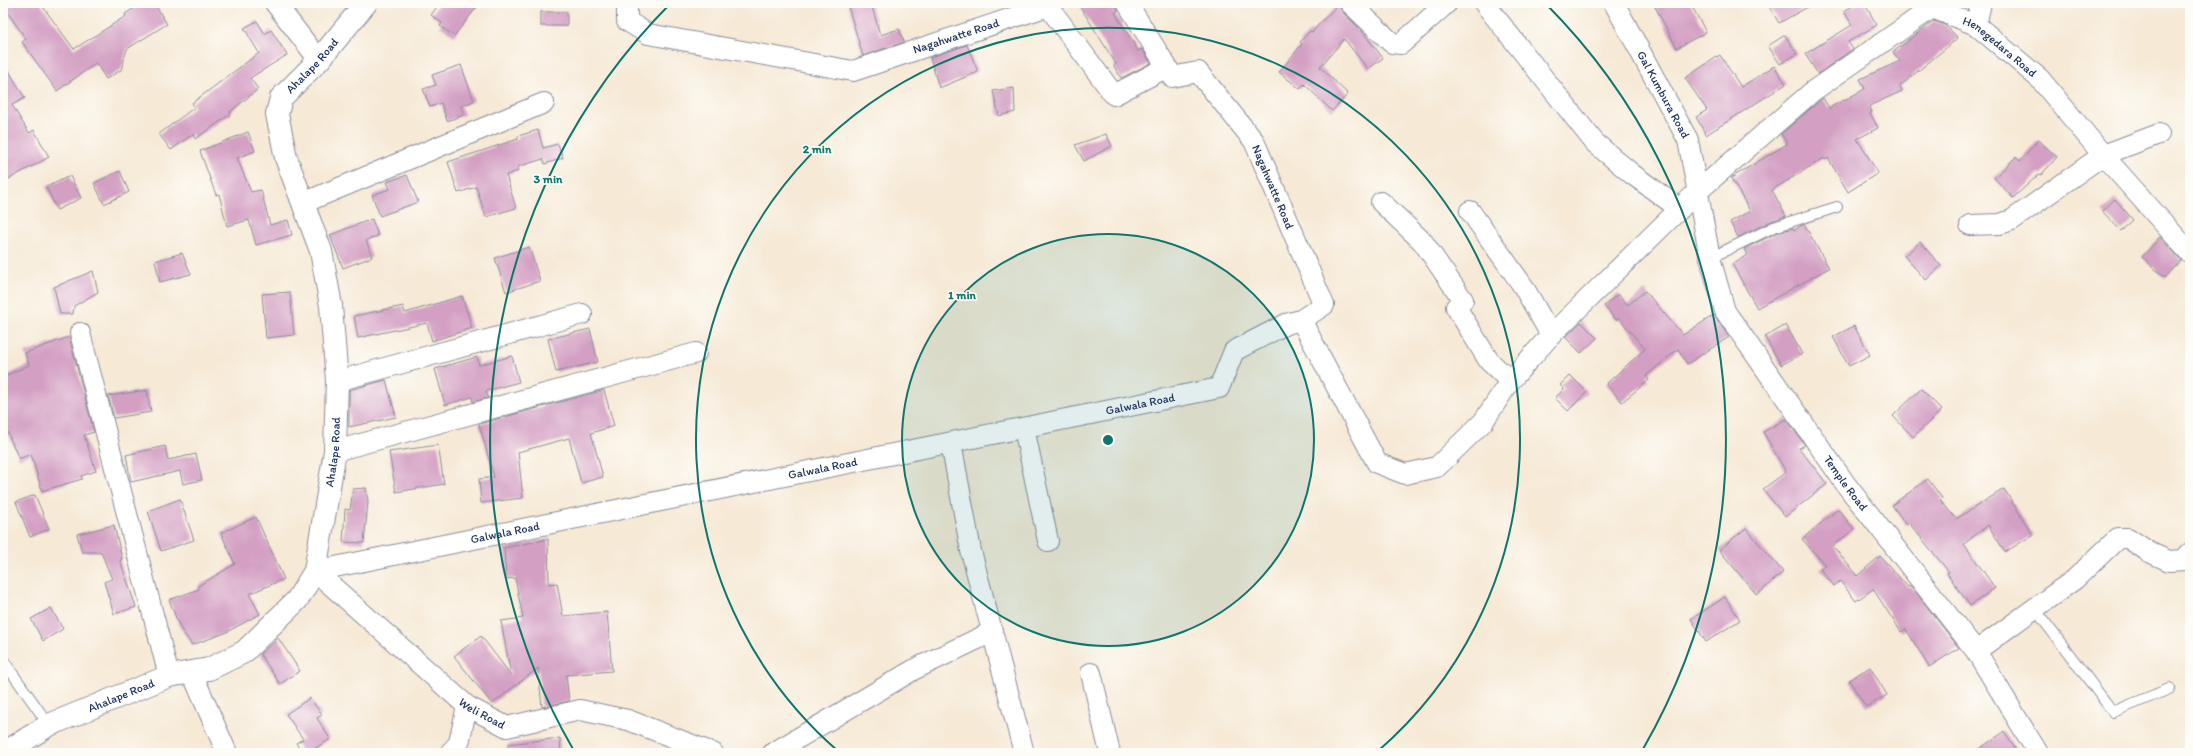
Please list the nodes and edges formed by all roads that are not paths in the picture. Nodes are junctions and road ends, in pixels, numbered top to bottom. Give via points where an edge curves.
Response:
1 (275, 3) edge
2 (366, 3) edge
3 (627, 3) edge
4 (1127, 3) edge
5 (1350, 3) edge
6 (1447, 3) edge
7 (1484, 3) edge
8 (1614, 3) edge
9 (1981, 3) edge
10 (1976, 26) junction
11 (319, 60) junction
12 (1167, 67) junction
13 (544, 103) dead end
14 (2159, 134) dead end
15 (2103, 156) junction
16 (1697, 192) junction
17 (1381, 202) dead end
18 (303, 203) junction
19 (1837, 207) dead end
20 (1680, 209) junction
21 (1470, 210) dead end
22 (1970, 225) dead end
23 (2190, 253) edge
24 (1710, 258) junction
25 (582, 314) dead end
26 (1301, 320) junction
27 (80, 333) dead end
28 (1551, 335) junction
29 (696, 352) dead end
30 (337, 381) junction
31 (1510, 381) junction
32 (1024, 428) junction
33 (951, 442) junction
34 (335, 451) junction
35 (1048, 541) dead end
36 (2190, 554) edge
37 (315, 571) junction
38 (2035, 610) junction
39 (992, 632) junction
40 (1976, 651) junction
41 (3, 660) edge
42 (191, 671) junction
43 (1092, 673) dead end
44 (170, 676) junction
45 (2169, 689) dead end
46 (467, 706) junction
47 (49, 725) junction
48 (4, 753) edge
49 (227, 753) edge
50 (450, 753) edge
51 (713, 753) edge
52 (773, 753) edge
53 (1024, 753) edge
54 (1110, 753) edge
55 (2038, 753) edge

1 - 11 street
2 - 11 street, Ahalape Road
3 - 12 street, Nagahwatte Road via 628,21 648,34 853,71 1048,6 1114,95
4 - 12 street
5 - 6 street via 1392,42 1401,44
7 - 20 street via 1595,143
8 - 16 street, Gal Kumbura Road via 1688,140
9 - 10 street
10 - 15 street, Henegedara Road via 2040,79
10 - 16 street, Henegedara Road via 1932,8 1813,90
11 - 18 street, Ahalape Road via 281,98 277,114 286,158
12 - 26 street, Nagahwatte Road via 1172,77 1198,72 1254,141 1324,305
13 - 18 street
14 - 15 street
15 - 22 street via 2012,220 2000,224
15 - 23 street, Henegedara Road
16 - 20 street
16 - 24 street, Temple Road
17 - 31 street via 1422,242 1463,300 1456,307 1489,361
18 - 30 street, Ahalape Road via 321,251 330,299
19 - 24 lane via 1774,227
20 - 28 street
21 - 28 street via 1523,286
24 - 40 street, Temple Road via 1725,311 1847,486
25 - 30 street
26 - 31 street via 1377,463 1405,474 1437,467 1482,422
26 - 32 street, Galwala Road via 1286,324 1234,351 1219,388
27 - 44 street
28 - 31 street
29 - 34 street
30 - 34 street, Ahalape Road
32 - 33 street, Galwala Road
32 - 35 street
33 - 37 street, Galwala Road
33 - 39 street via 971,551
34 - 37 street, Ahalape Road
36 - 38 street via 2184,560 2169,561 2128,538 2118,538 2075,579
37 - 42 street, Ahalape Road via 297,600 244,652 209,669
37 - 46 street, Weli Road
38 - 40 street
38 - 45 lane via 2113,712
39 - 52 street via 915,670
39 - 53 street
40 - 55 street, Temple Road
41 - 47 lane
42 - 44 street, Ahalape Road
42 - 49 street
43 - 54 street
44 - 47 street, Ahalape Road
46 - 50 street via 459,742
46 - 51 street, Weli Road via 507,727 580,710 628,720
47 - 48 street, Ahalape Road

